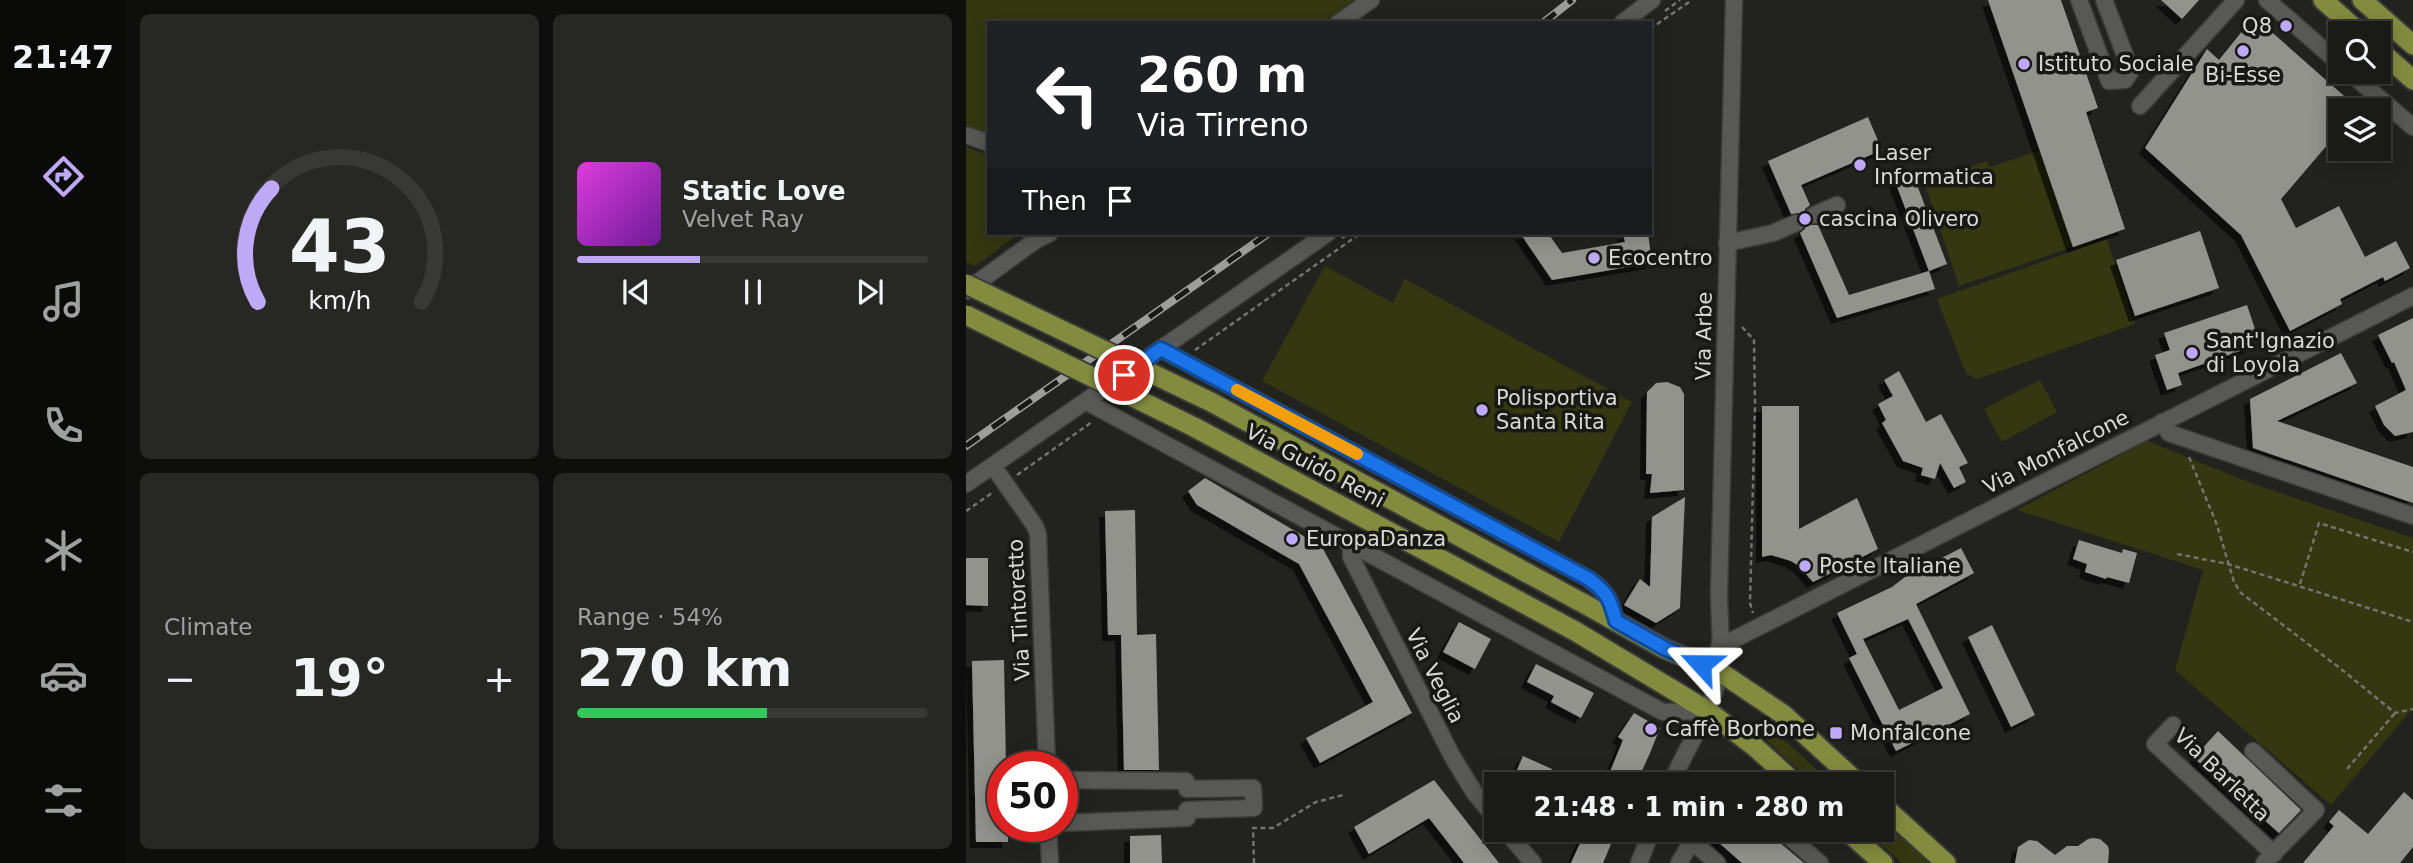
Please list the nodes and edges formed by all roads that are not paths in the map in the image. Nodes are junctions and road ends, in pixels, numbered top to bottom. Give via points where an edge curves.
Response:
1 (1371, 0) edge
2 (1652, 0) edge
3 (1734, 0) edge
4 (2079, 0) edge
5 (2104, 0) edge
6 (2236, 0) edge
7 (2323, 0) edge
8 (2362, 0) edge
9 (2272, 1) edge
10 (1341, 21) edge
11 (1625, 21) edge
12 (2347, 21) edge
13 (2413, 45) edge
14 (2328, 53) edge
15 (2391, 61) edge
16 (2413, 80) edge
17 (2363, 84) edge
18 (2140, 106) dead end
19 (2413, 127) edge
20 (966, 135) edge
21 (987, 142) edge
22 (1837, 205) dead end
23 (1814, 215) dead end
24 (1796, 223) dead end
25 (1042, 235) edge
26 (1325, 235) edge
27 (1727, 243) junction
28 (966, 284) edge
29 (966, 291) edge
30 (2413, 296) edge
31 (966, 315) edge
32 (1161, 349) junction
33 (1087, 402) junction
34 (2162, 422) junction
35 (993, 466) junction
36 (966, 484) edge
37 (2413, 516) edge
38 (1351, 545) junction
39 (1616, 621) junction
40 (1719, 647) junction
41 (1720, 672) junction
42 (1708, 711) junction
43 (2173, 725) dead end
44 (1045, 751) edge
45 (2253, 751) dead end
46 (1676, 772) edge
47 (1783, 772) edge
48 (1846, 772) edge
49 (1078, 780) edge
50 (1187, 789) junction
51 (1484, 804) edge
52 (1187, 810) junction
53 (1894, 816) edge
54 (1078, 822) edge
55 (1049, 842) edge
56 (1515, 842) edge
57 (1647, 842) edge
58 (1691, 842) edge
59 (1700, 842) edge
60 (1795, 842) edge
61 (1859, 842) edge
62 (2269, 860) edge
63 (1050, 863) edge
64 (1533, 863) edge
65 (1639, 863) edge
66 (1679, 863) edge
67 (1717, 863) edge
68 (1820, 863) edge
69 (1883, 863) edge
70 (1946, 863) edge

1 - 10 street
2 - 11 street
3 - 27 street, Via Arbe
4 - 5 street via 2109,81 2125,80 2131,71
6 - 18 street
7 - 12 main road
8 - 13 main road
9 - 14 street
15 - 16 main road
17 - 19 street
20 - 21 street
22 - 23 street
24 - 27 street
25 - 29 street
26 - 32 street
27 - 40 street, Via Arbe
28 - 39 main road, Via Guido Reni, bridge via 1211,402
30 - 34 street, Via Monfalcone
31 - 42 main road, Via Guido Reni, bridge via 1194,427 1575,631
32 - 33 street
32 - 39 street, Via Guido Reni via 1589,579 1610,598
33 - 35 street
33 - 38 street
34 - 37 street via 2169,433
34 - 40 street, Via Monfalcone
35 - 36 street
35 - 44 street, Via Tintoretto via 1038,534
38 - 42 street via 1663,712
38 - 51 street, Via Veglia via 1351,556 1452,756
39 - 41 main road, Via Guido Reni
40 - 41 street, Via Arbe
41 - 42 street
41 - 48 main road, Via Guido Reni via 1784,715
42 - 46 street
42 - 47 main road, Via Guido Reni
43 - 62 street, Via Barletta via 2154,744
45 - 62 street, Via Barletta via 2316,810
49 - 50 street via 1186,781
50 - 52 street
50 - 52 street via 1253,788 1254,808
52 - 54 street via 1187,818
53 - 70 main road
55 - 63 street
56 - 64 street
57 - 65 street
58 - 66 street
59 - 67 street
60 - 68 street
61 - 69 main road

